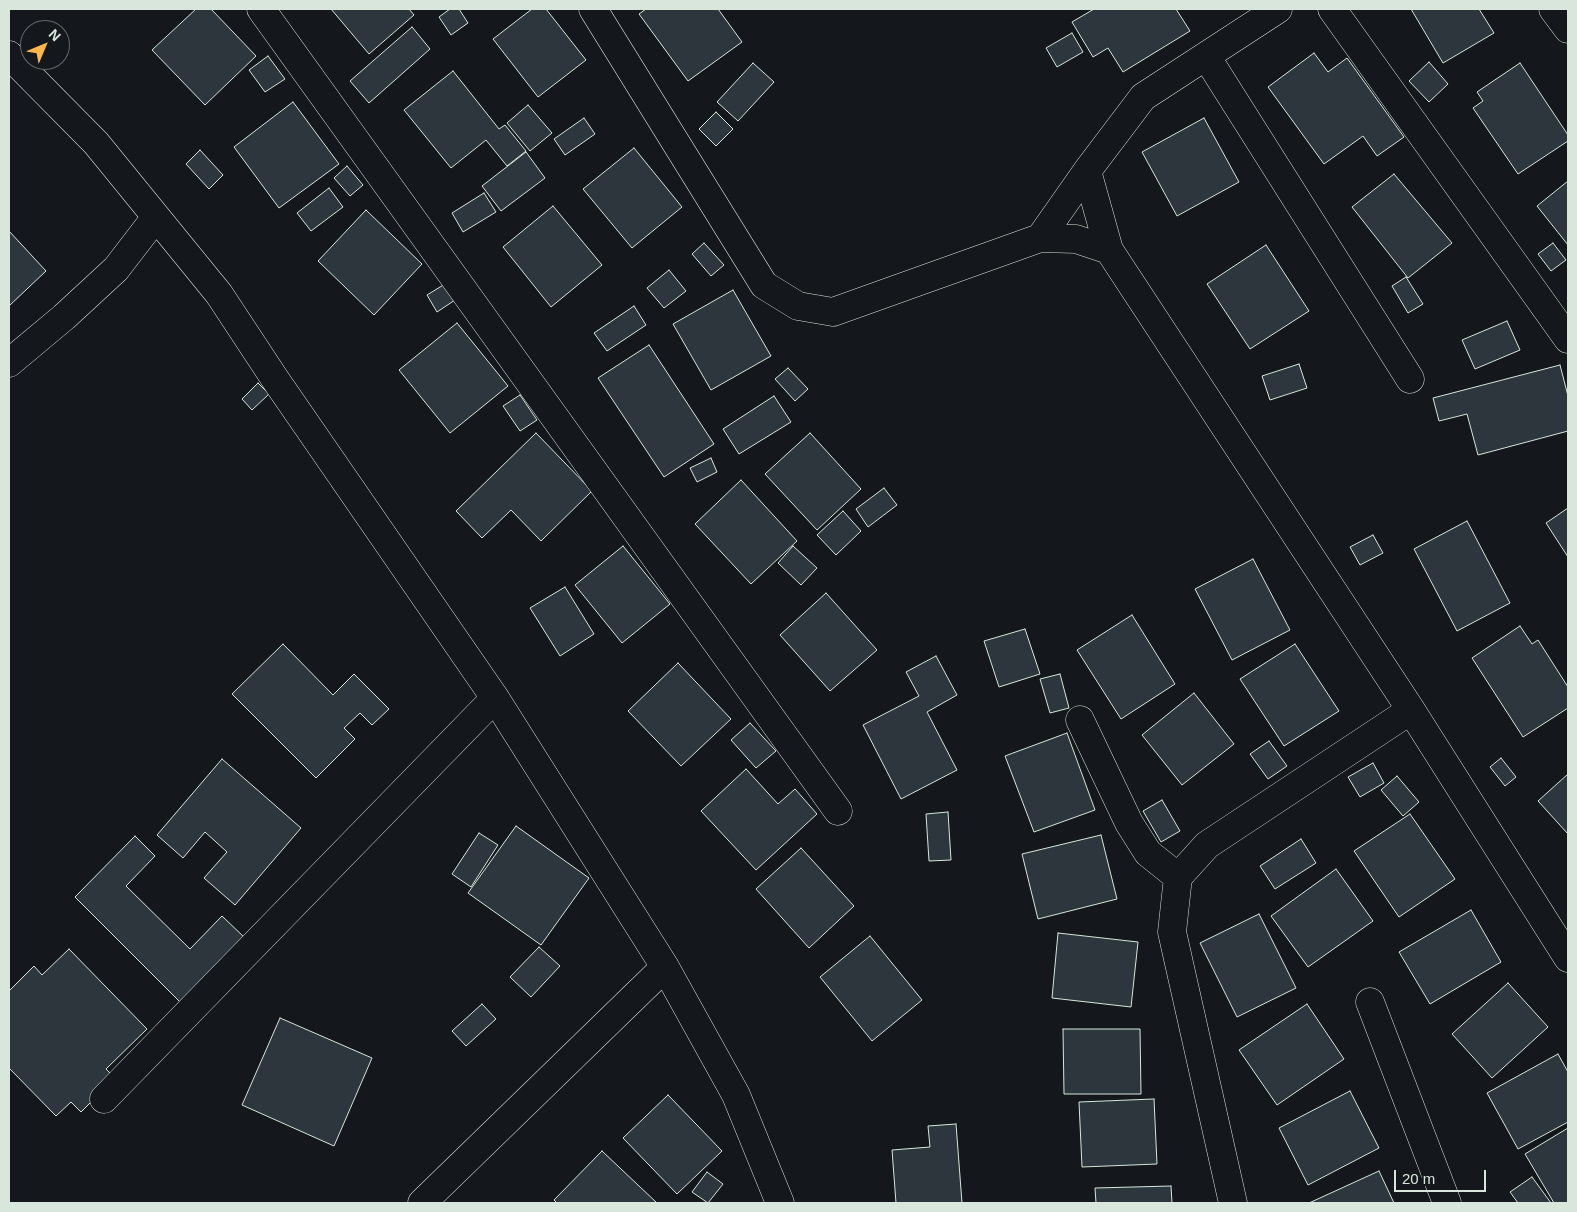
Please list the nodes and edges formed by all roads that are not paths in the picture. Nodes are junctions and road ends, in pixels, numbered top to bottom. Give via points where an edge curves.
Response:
1 (261, 9) edge
2 (593, 9) edge
3 (1278, 9) edge
4 (1332, 9) edge
5 (1553, 9) edge
6 (1568, 29) edge
7 (9, 55) edge
8 (1206, 56) junction
9 (1087, 171) junction
10 (156, 217) junction
11 (1040, 238) junction
12 (1109, 250) junction
13 (1568, 339) edge
14 (9, 363) edge
15 (1410, 379) dead end
16 (495, 698) junction
17 (1410, 710) junction
18 (1080, 720) dead end
19 (838, 811) dead end
20 (1178, 877) junction
21 (1568, 958) edge
22 (665, 967) junction
23 (1370, 1002) dead end
24 (104, 1099) dead end
25 (422, 1203) edge
26 (780, 1203) edge
27 (1233, 1203) edge
28 (1447, 1203) edge

1 - 19 street
2 - 11 street via 764,285 798,306 833,312
3 - 8 street
4 - 13 street
5 - 6 street
7 - 10 street via 96,143
8 - 9 street via 1143,98
8 - 15 street
9 - 11 street
9 - 12 street
10 - 14 street via 116,269
10 - 16 street via 219,294
11 - 12 street via 1076,239
12 - 17 street
16 - 22 street
16 - 24 street
17 - 20 street via 1207,844
17 - 21 street
18 - 20 street via 1129,824 1148,853
20 - 27 street via 1172,932
22 - 25 street
22 - 26 street via 736,1095
23 - 28 street

